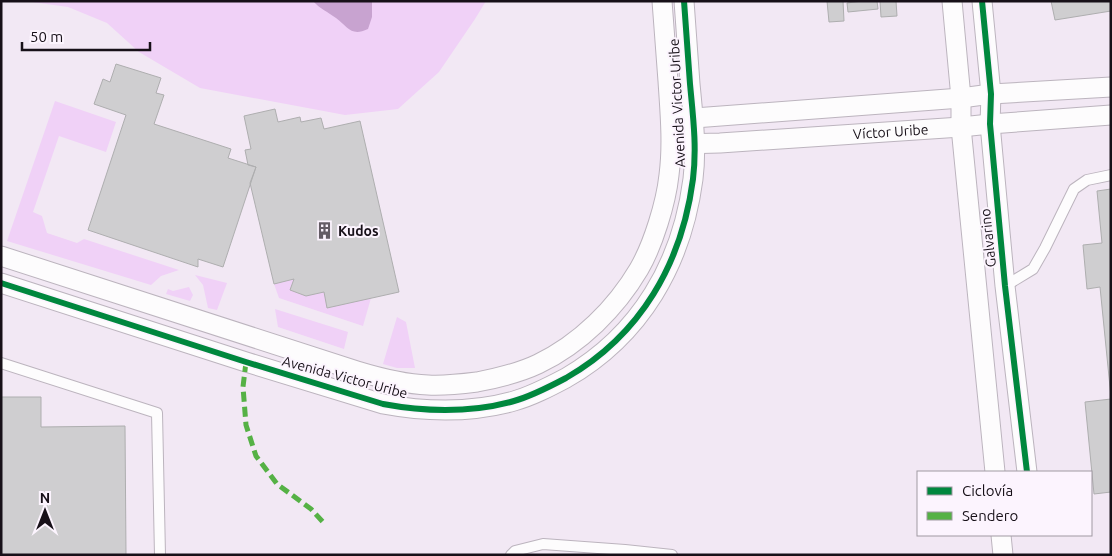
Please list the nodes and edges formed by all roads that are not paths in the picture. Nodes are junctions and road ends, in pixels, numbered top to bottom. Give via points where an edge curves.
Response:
1 (662, 1) edge
2 (684, 1) edge
3 (952, 1) edge
4 (982, 1) edge
5 (1111, 87) edge
6 (991, 94) junction
7 (961, 98) junction
8 (1111, 115) edge
9 (693, 118) junction
10 (671, 120) junction
11 (990, 124) junction
12 (961, 128) junction
13 (671, 144) junction
14 (695, 144) junction
15 (1111, 175) edge
16 (1, 256) edge
17 (36, 267) junction
18 (1, 283) edge
19 (1005, 286) junction
20 (28, 292) junction
21 (1, 363) edge
22 (1022, 431) junction
23 (991, 434) junction
24 (995, 471) edge
25 (1027, 471) edge
26 (1001, 536) edge
27 (160, 555) edge
28 (511, 555) edge
29 (672, 555) edge
30 (1003, 555) edge

1 - 10 street, Avenida Victor Uribe
2 - 9 street, Avenida Victor Uribe
3 - 7 street, Galvarino
4 - 6 street, Galvarino
5 - 6 street, Víctor Uribe
6 - 7 street, Víctor Uribe
6 - 11 street, Galvarino
7 - 9 street, Víctor Uribe
7 - 12 street, Galvarino
8 - 11 street, Víctor Uribe
9 - 10 street, Víctor Uribe
9 - 14 street, Avenida Victor Uribe
10 - 13 street, Avenida Victor Uribe
11 - 12 street, Víctor Uribe
11 - 19 street, Galvarino
12 - 14 street, Víctor Uribe
12 - 23 street, Galvarino
13 - 14 street, Víctor Uribe
13 - 17 street, Avenida Victor Uribe via 669,176 658,224 640,267 626,288 601,318 571,344 539,364 488,380 429,386 396,382
14 - 20 street, Avenida Victor Uribe via 690,197 683,226 668,266 646,306 618,339 575,373 535,393 498,405 445,410 383,404
15 - 19 lane via 1087,180 1074,189 1033,269
16 - 17 street, Avenida Victor Uribe
17 - 20 street
18 - 20 street, Avenida Victor Uribe
19 - 22 street, Galvarino
21 - 27 lane via 156,413
22 - 23 street
22 - 25 street, Galvarino
23 - 24 street, Galvarino
26 - 30 street
28 - 29 lane via 543,544

